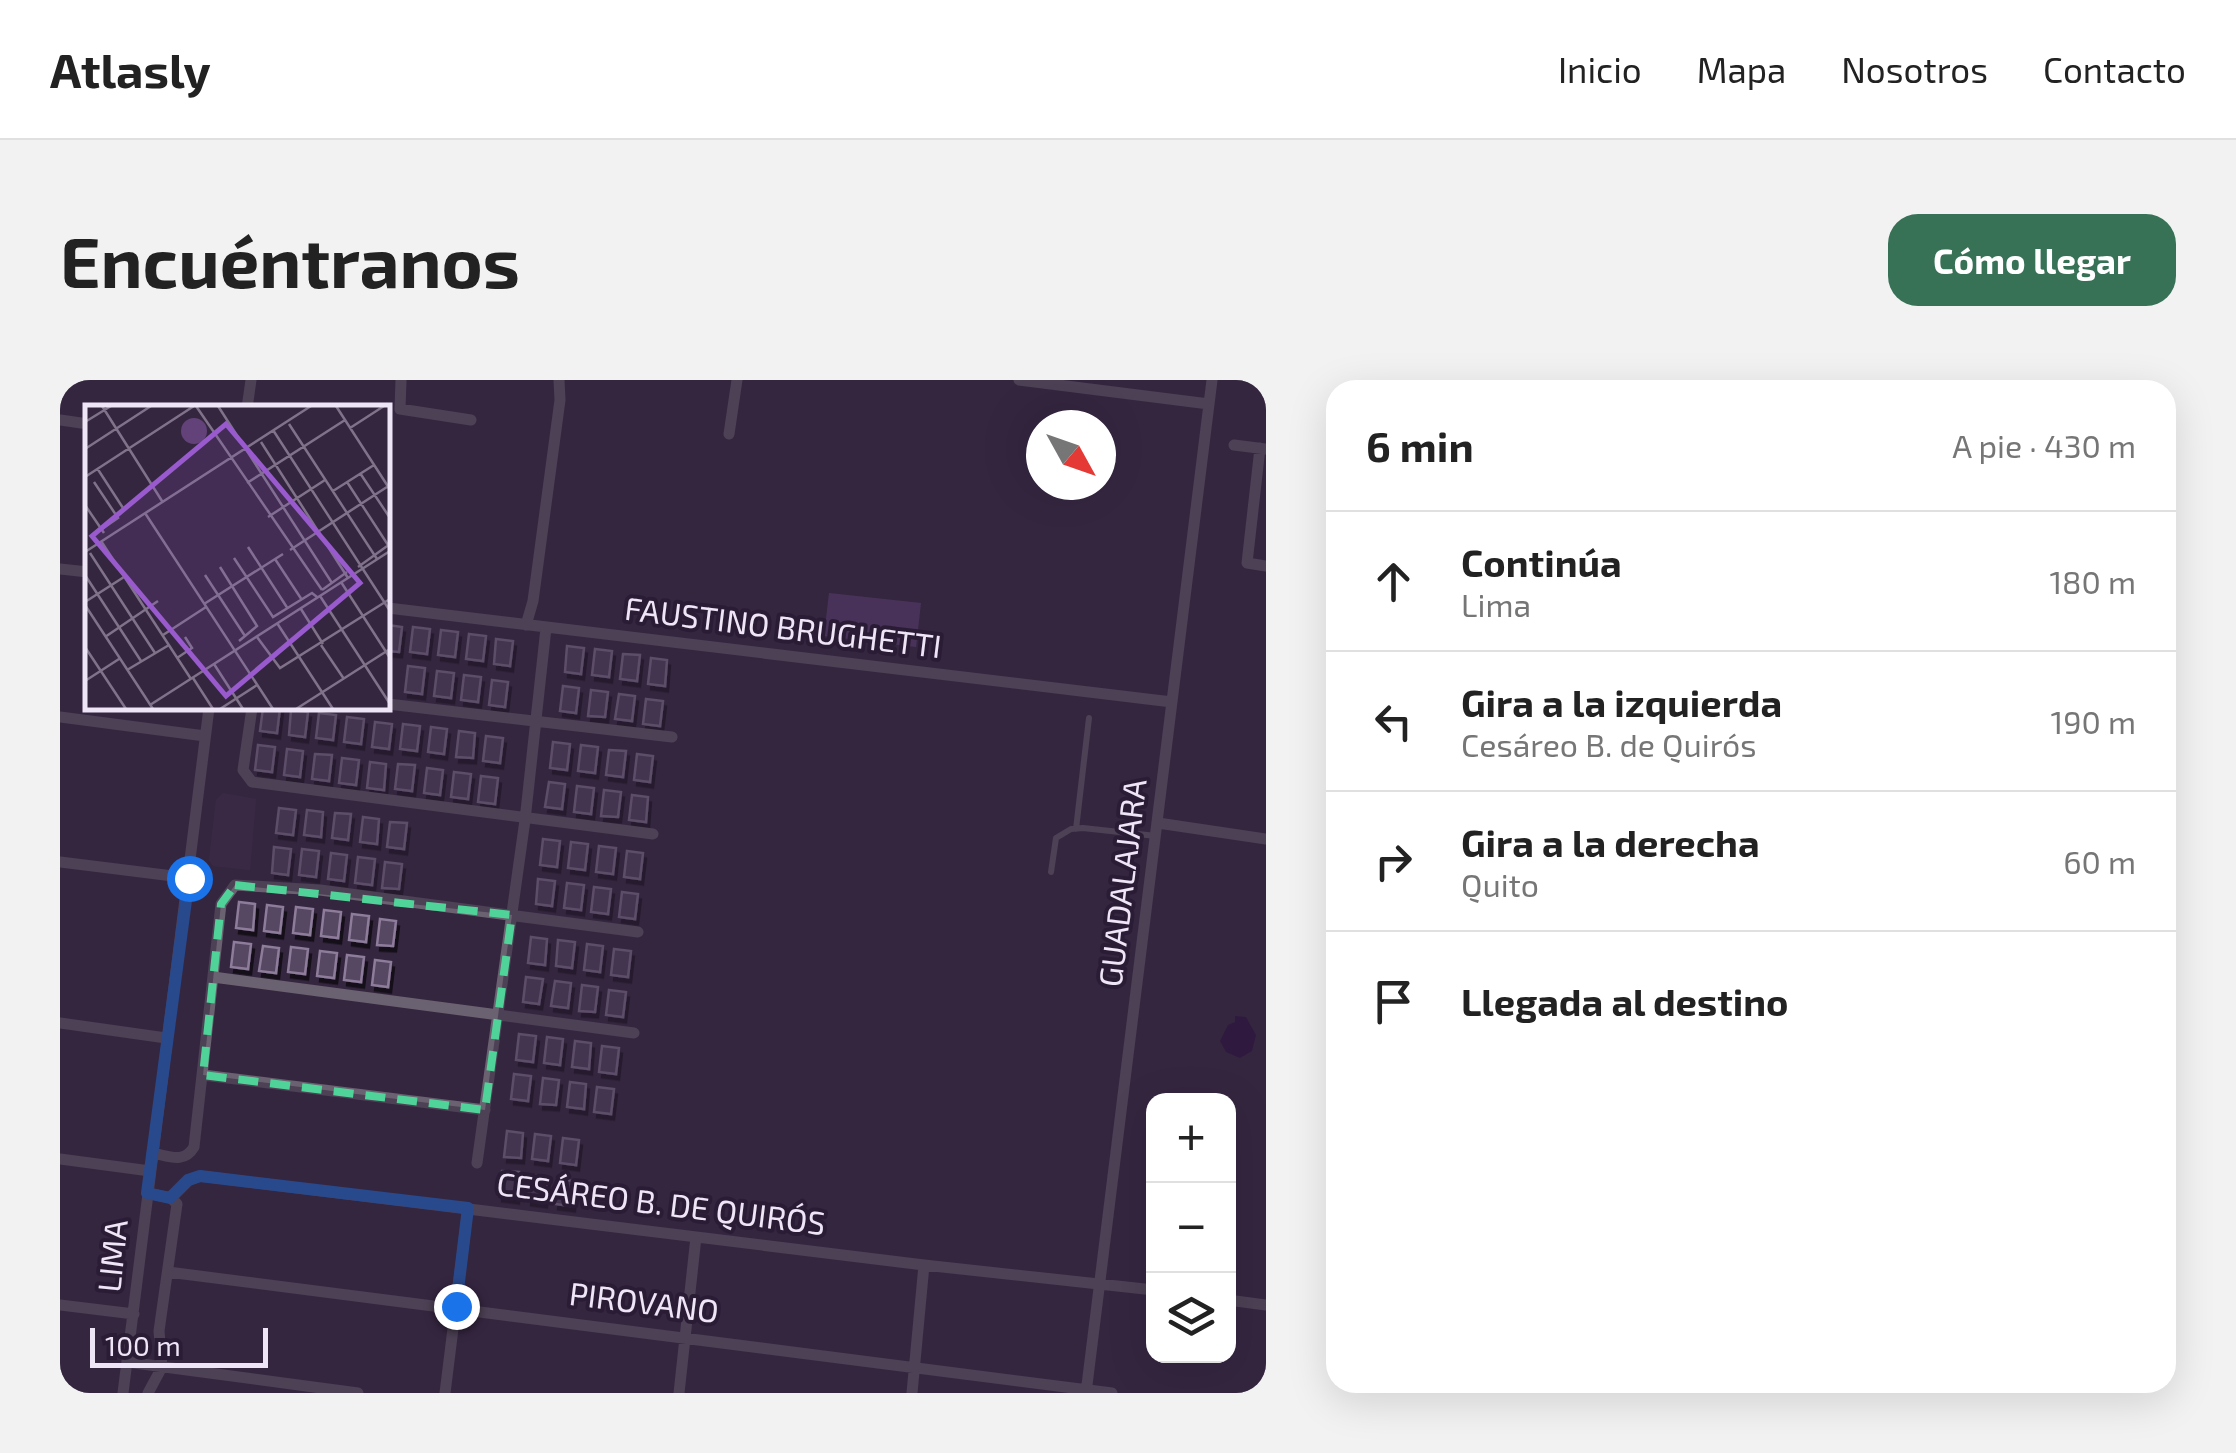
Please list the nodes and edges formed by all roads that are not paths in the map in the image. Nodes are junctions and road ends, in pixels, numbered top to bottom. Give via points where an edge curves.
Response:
1 (250, 380) edge
2 (401, 380) edge
3 (559, 380) edge
4 (737, 380) edge
5 (1019, 380) edge
6 (1212, 380) edge
7 (1209, 404) junction
8 (247, 405) edge
9 (60, 420) edge
10 (471, 420) dead end
11 (85, 424) edge
12 (729, 434) dead end
13 (1234, 445) dead end
14 (1263, 449) edge
15 (1266, 566) edge
16 (60, 569) edge
17 (85, 572) edge
18 (390, 608) edge
19 (526, 625) junction
20 (546, 628) junction
21 (1172, 702) junction
22 (390, 704) edge
23 (209, 710) edge
24 (252, 710) edge
25 (60, 716) edge
26 (1089, 718) dead end
27 (536, 722) junction
28 (205, 736) junction
29 (672, 737) dead end
30 (525, 820) junction
31 (1076, 829) junction
32 (1158, 830) junction
33 (653, 834) dead end
34 (1266, 839) edge
35 (60, 862) edge
36 (1052, 872) dead end
37 (189, 878) junction
38 (512, 915) junction
39 (638, 932) dead end
40 (213, 977) junction
41 (498, 1014) junction
42 (60, 1023) edge
43 (634, 1032) dead end
44 (166, 1038) junction
45 (203, 1075) junction
46 (485, 1110) junction
47 (152, 1153) junction
48 (60, 1159) edge
49 (477, 1163) dead end
50 (150, 1170) junction
51 (147, 1193) junction
52 (170, 1198) junction
53 (468, 1208) junction
54 (696, 1236) junction
55 (924, 1265) junction
56 (168, 1272) junction
57 (1099, 1282) junction
58 (1146, 1289) edge
59 (1236, 1301) edge
60 (1266, 1304) edge
61 (60, 1305) edge
62 (456, 1306) junction
63 (134, 1314) junction
64 (686, 1336) junction
65 (127, 1362) junction
66 (915, 1366) junction
67 (162, 1367) junction
68 (1086, 1391) edge
69 (123, 1393) edge
70 (148, 1393) edge
71 (358, 1393) edge
72 (445, 1393) edge
73 (679, 1393) edge
74 (912, 1393) edge
75 (1112, 1393) edge

1 - 8 street
2 - 10 street via 400,409
3 - 19 street
4 - 12 street
5 - 7 street
6 - 7 street, GUADALAJARA
7 - 21 street, GUADALAJARA
9 - 11 street
13 - 14 street
14 - 15 street via 1247,564
16 - 17 street
18 - 19 street, FAUSTINO BRUGHETTI
19 - 20 street, FAUSTINO BRUGHETTI
20 - 21 street, FAUSTINO BRUGHETTI
20 - 27 street
21 - 32 street, GUADALAJARA
22 - 27 street
23 - 28 street, LIMA
24 - 30 street via 243,770 252,782
25 - 28 street
26 - 31 lane
27 - 29 street
27 - 30 street
28 - 37 street, LIMA
30 - 33 street
30 - 38 street
31 - 32 lane
31 - 36 lane via 1056,838
32 - 34 street
32 - 57 street, GUADALAJARA
35 - 37 street
37 - 44 street, LIMA
38 - 39 street
38 - 40 street via 234,885 221,904
38 - 41 street
40 - 41 street
40 - 45 street
41 - 43 street
41 - 46 street
42 - 44 street
44 - 47 street, LIMA
45 - 46 street
45 - 47 street via 194,1147 182,1158
46 - 49 street
47 - 50 street, LIMA
48 - 50 street
50 - 51 street, LIMA
51 - 52 street
51 - 63 street, LIMA
52 - 53 street, CESÁREO B. DE QUIRÓS via 200,1176
52 - 56 street via 176,1204
53 - 54 street, CESÁREO B. DE QUIRÓS
53 - 62 street
54 - 55 street, CESÁREO B. DE QUIRÓS
54 - 64 street
55 - 57 street, CESÁREO B. DE QUIRÓS
55 - 66 street
56 - 62 street, PIROVANO
56 - 67 street via 158,1331
57 - 58 street, CESÁREO B. DE QUIRÓS
57 - 68 street, GUADALAJARA
59 - 60 street
61 - 63 street
62 - 64 street, PIROVANO
62 - 72 street
63 - 65 street, LIMA
64 - 66 street, PIROVANO
64 - 73 street
65 - 67 street
65 - 69 street, LIMA
66 - 68 street, PIROVANO
66 - 74 street
67 - 70 street
67 - 71 street
68 - 75 street, PIROVANO

